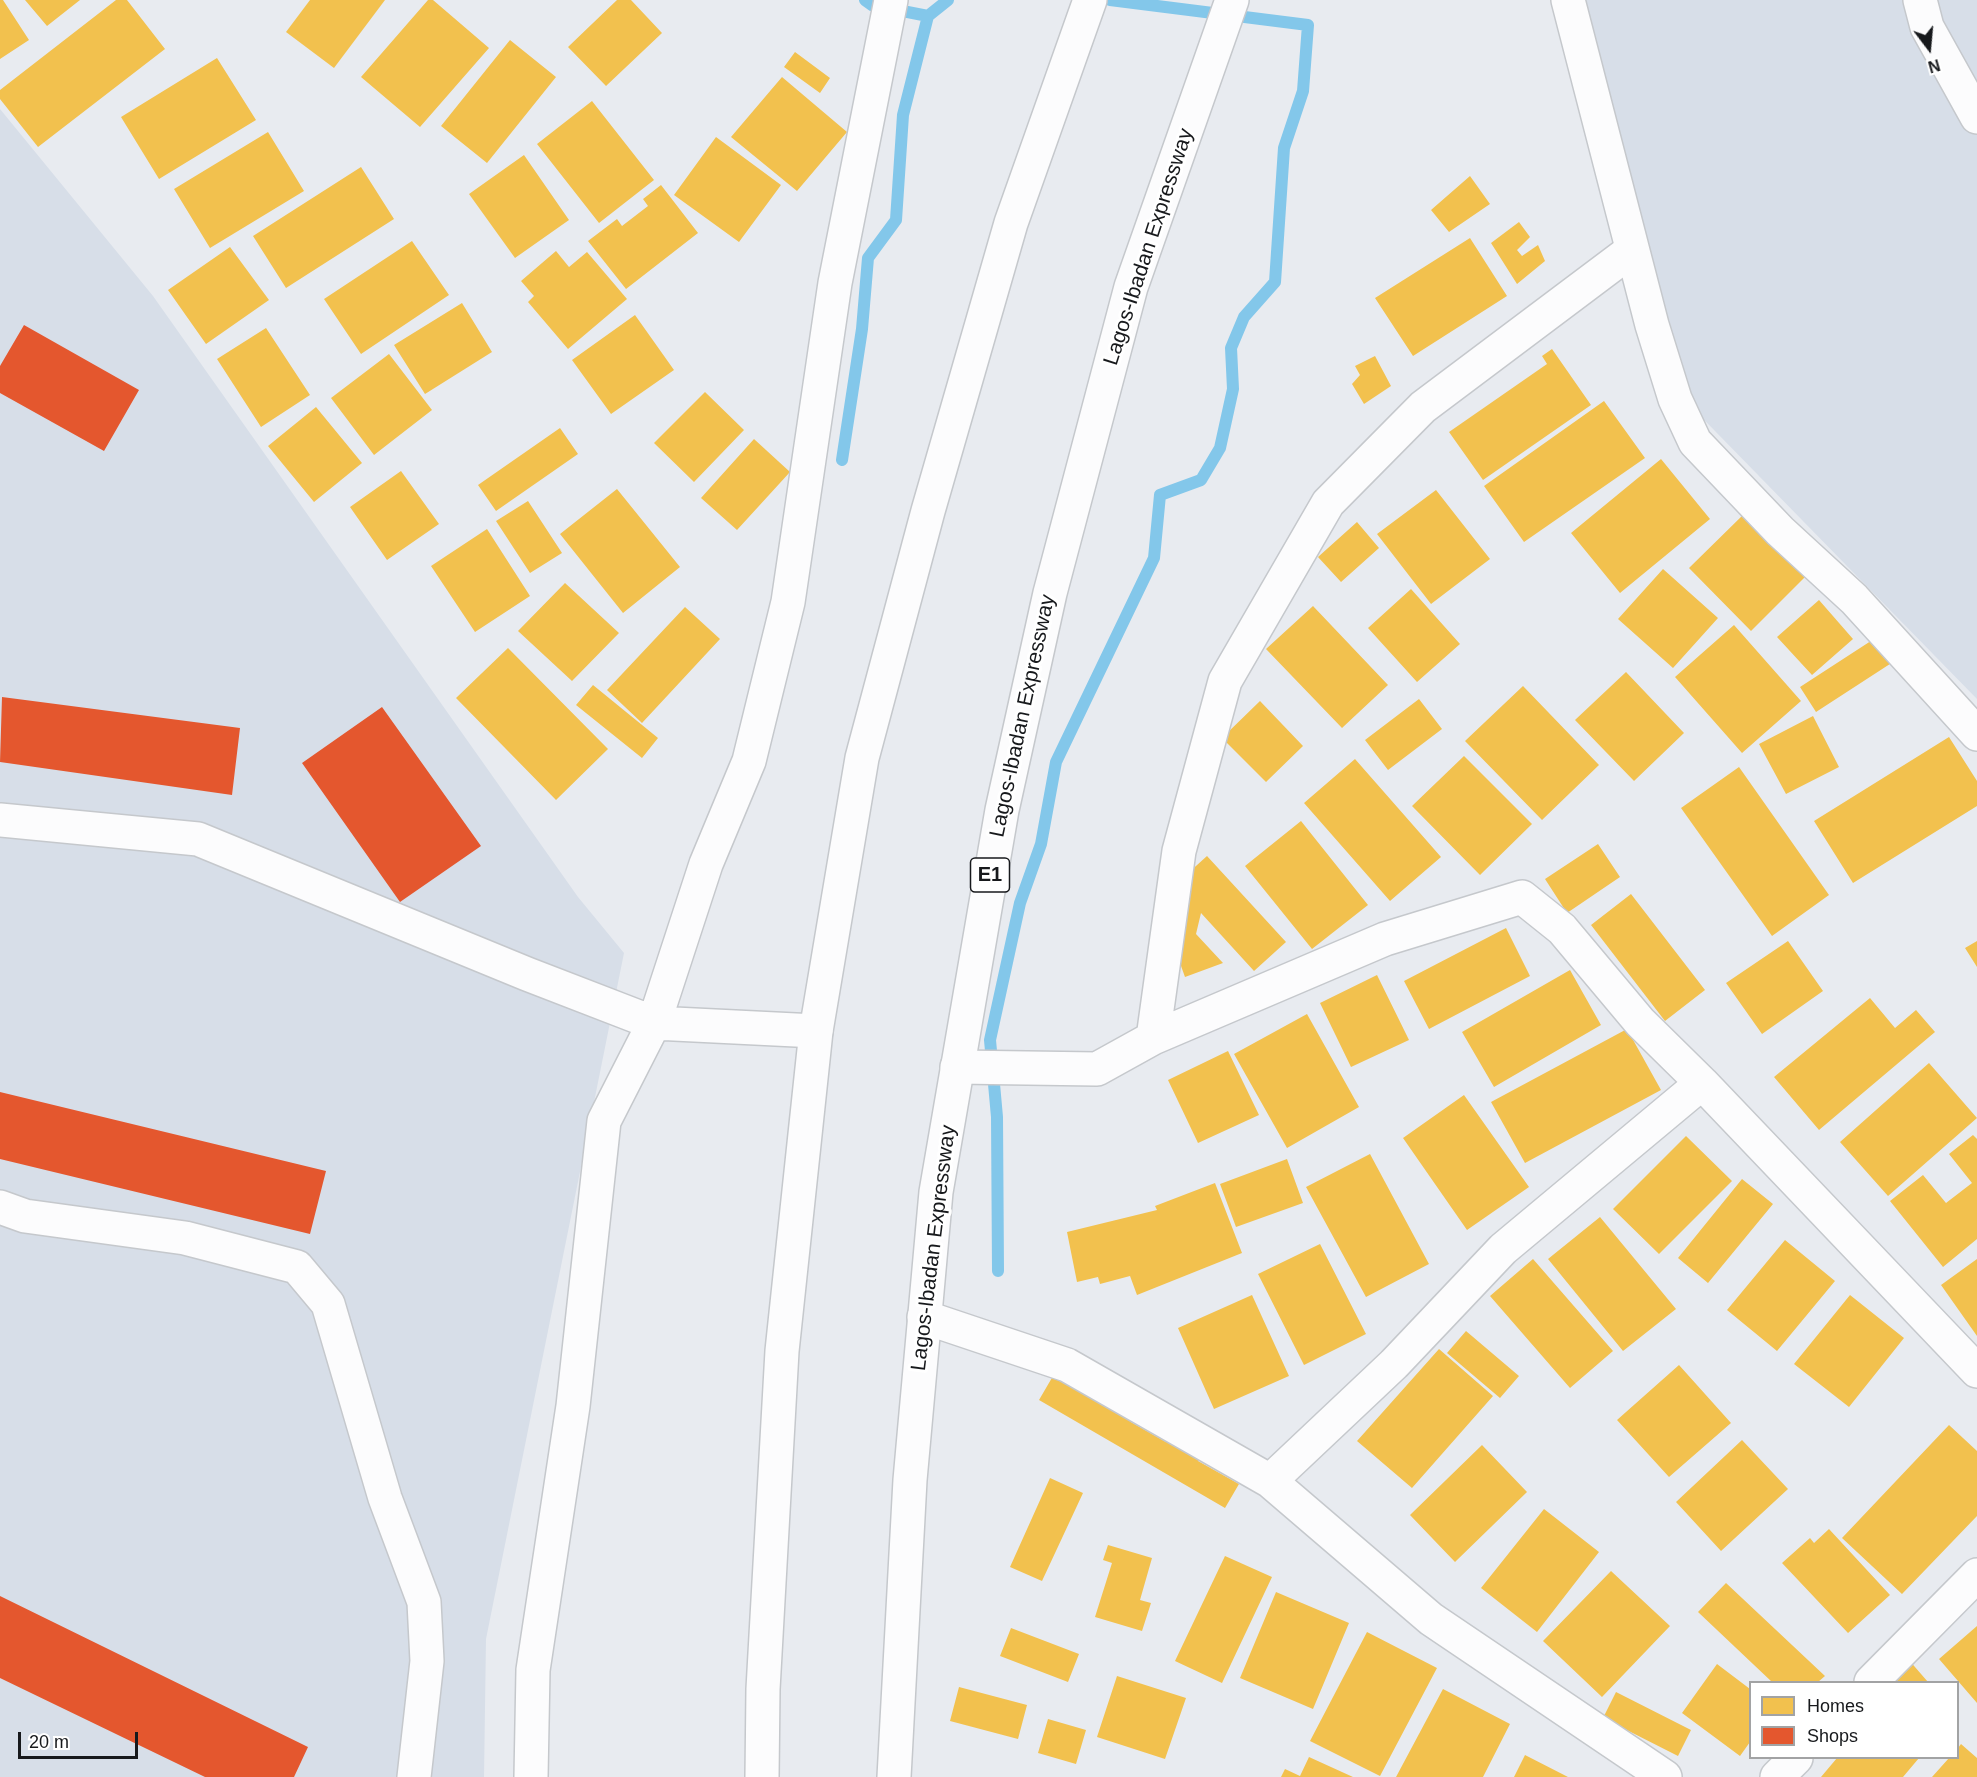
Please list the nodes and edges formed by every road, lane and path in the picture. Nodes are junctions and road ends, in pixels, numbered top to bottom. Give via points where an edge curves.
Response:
1 (891, 0) edge
2 (1090, 0) edge
3 (1232, 0) edge
4 (1568, 0) edge
5 (1920, 0) edge
6 (1977, 117) edge
7 (1632, 250) junction
8 (1977, 734) edge
9 (0, 820) edge
10 (654, 1023) junction
11 (816, 1031) junction
12 (1153, 1038) junction
13 (957, 1067) junction
14 (1702, 1083) junction
15 (0, 1207) edge
16 (924, 1317) junction
17 (1977, 1371) edge
18 (1270, 1481) junction
19 (1977, 1575) edge
20 (1873, 1681) edge
21 (1795, 1759) edge
22 (414, 1777) edge
23 (531, 1777) edge
24 (762, 1777) edge
25 (894, 1777) edge
26 (1665, 1777) edge
27 (1777, 1777) edge

1 - 10 main road via 835,283 788,602 749,761 706,864
2 - 11 main road via 1011,223 892,645 862,758
3 - 13 main road, Lagos-Ibadan Expressway / E1 via 1131,287 1050,593 1002,810
4 - 7 main road
5 - 6 main road via 1927,27
7 - 8 main road via 1675,399 1695,442 1780,531 1869,615
7 - 12 main road via 1423,407 1328,503 1225,681 1179,851
9 - 10 main road via 198,839
10 - 11 main road
10 - 23 main road via 604,1121 573,1407 533,1670
11 - 24 main road via 782,1351 763,1689
12 - 13 main road via 1097,1069
12 - 14 main road via 1385,939 1522,897 1562,929 1640,1022
13 - 16 main road, Lagos-Ibadan Expressway / E1 via 936,1192
14 - 17 main road
14 - 18 main road via 1503,1249 1394,1364
15 - 22 main road via 25,1216 185,1238 297,1267 328,1304 385,1498 424,1602 427,1661
16 - 18 main road via 1068,1365
16 - 25 main road, Lagos-Ibadan Expressway / E1 via 909,1480
18 - 26 main road via 1431,1619
19 - 20 main road
21 - 27 main road

